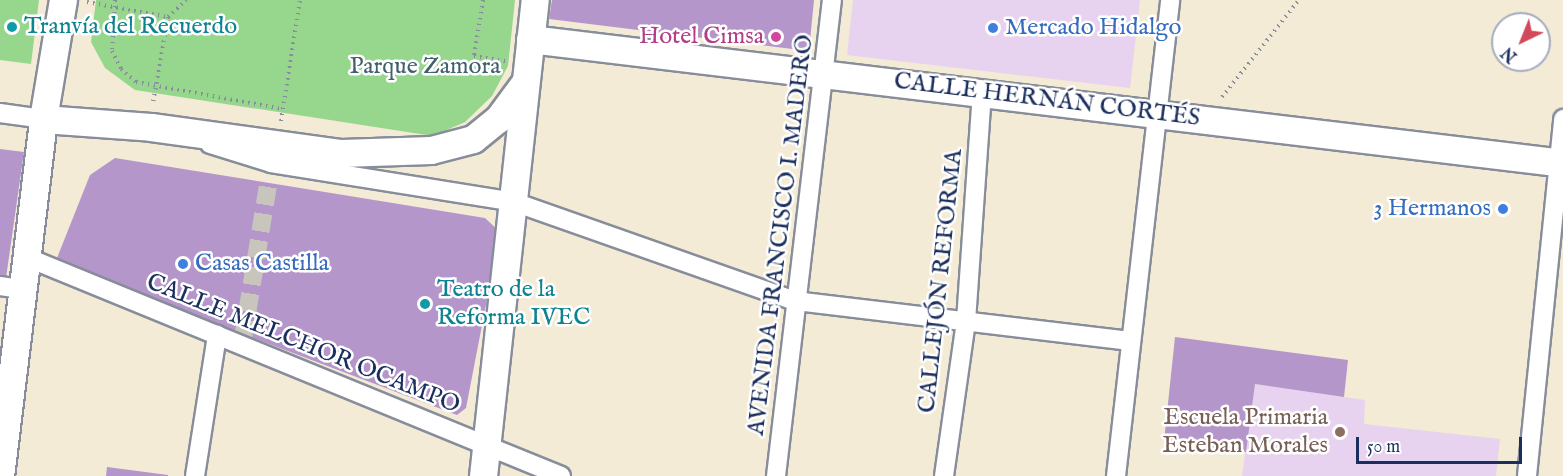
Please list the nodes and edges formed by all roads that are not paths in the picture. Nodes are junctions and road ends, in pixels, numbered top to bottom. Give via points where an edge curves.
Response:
1 (535, 0) edge
2 (832, 0) edge
3 (1170, 0) edge
4 (74, 1) edge
5 (526, 63) junction
6 (825, 73) junction
7 (982, 91) junction
8 (1157, 112) junction
9 (0, 113) edge
10 (43, 119) junction
11 (1563, 119) edge
12 (272, 162) junction
13 (1561, 163) edge
14 (514, 202) junction
15 (27, 257) junction
16 (11, 288) edge
17 (795, 301) junction
18 (966, 321) junction
19 (217, 335) junction
20 (1130, 340) junction
21 (488, 446) junction
22 (0, 476) edge
23 (195, 476) edge
24 (483, 476) edge
25 (561, 476) edge
26 (776, 476) edge
27 (944, 476) edge
28 (1116, 476) edge
29 (1527, 476) edge

1 - 5 main road
2 - 6 street, AVENIDA FRANCISCO I. MADERO
3 - 8 street
4 - 10 main road
5 - 6 main road, CALLE HERNÁN CORTÉS
5 - 12 main road via 498,119 473,139 431,150 340,153
5 - 14 main road
6 - 7 main road, CALLE HERNÁN CORTÉS
6 - 17 street, AVENIDA FRANCISCO I. MADERO
7 - 8 main road, CALLE HERNÁN CORTÉS
7 - 18 street, CALLEJÓN REFORMA
8 - 13 main road, CALLE HERNÁN CORTÉS
8 - 20 street
9 - 10 street
10 - 12 main road via 162,130
10 - 15 main road
11 - 13 street
12 - 14 street
13 - 29 street
14 - 17 street
14 - 21 main road
15 - 16 main road
15 - 19 street, CALLE MELCHOR OCAMPO
16 - 22 main road
17 - 18 street
17 - 26 street, AVENIDA FRANCISCO I. MADERO
18 - 20 street
18 - 27 street, CALLEJÓN REFORMA
19 - 21 street, CALLE MELCHOR OCAMPO via 243,342
19 - 23 street
20 - 28 street
21 - 24 main road
21 - 25 street, CALLE MELCHOR OCAMPO

